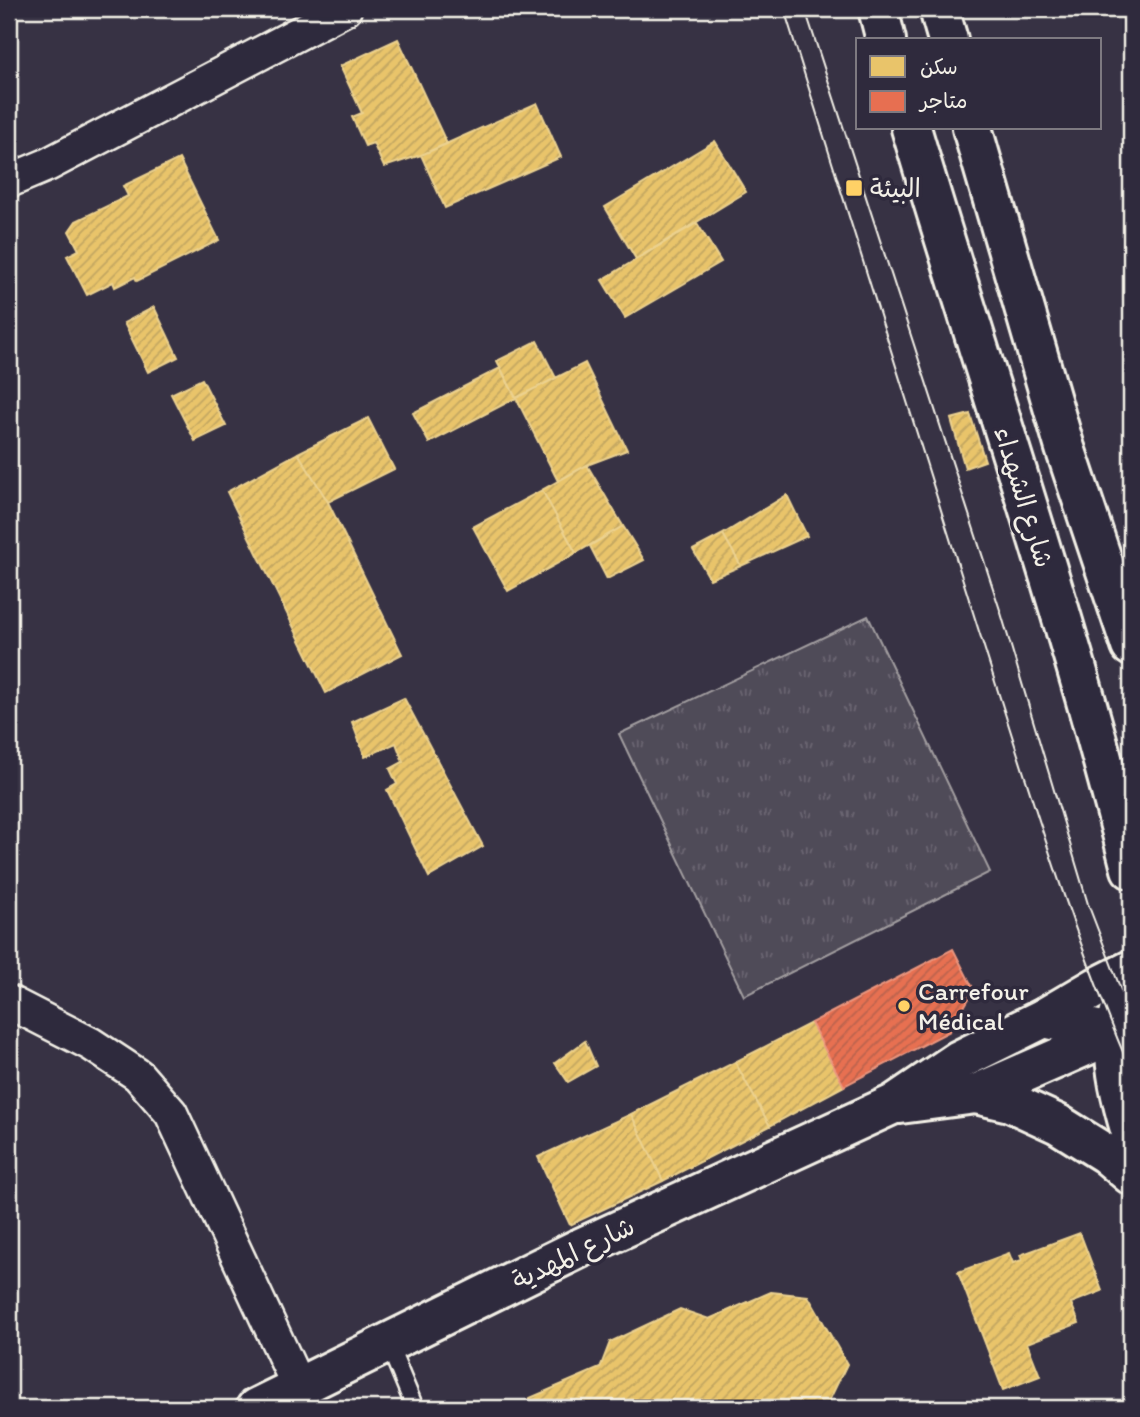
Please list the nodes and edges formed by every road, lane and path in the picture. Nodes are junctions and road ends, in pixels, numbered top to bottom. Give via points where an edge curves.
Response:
1 (345, 9) edge
2 (877, 9) edge
3 (939, 9) edge
4 (885, 38) edge
5 (947, 38) edge
6 (912, 130) edge
7 (973, 130) edge
8 (9, 181) edge
9 (1131, 646) edge
10 (1131, 869) edge
11 (1131, 970) edge
12 (1131, 983) edge
13 (9, 1002) edge
14 (1044, 1018) junction
15 (1126, 1032) edge
16 (976, 1094) junction
17 (894, 1104) junction
18 (1131, 1133) edge
19 (1131, 1175) edge
20 (388, 1343) junction
21 (299, 1388) junction
22 (256, 1408) edge
23 (415, 1408) edge

1 - 8 street
2 - 4 main road
3 - 5 main road
6 - 10 main road, شارع الشهداء via 1078,668
7 - 9 main road, شارع الشهداء via 1065,448
11 - 14 main road
12 - 15 main road via 1125,1000
13 - 21 street via 91,1044 138,1075 171,1113
14 - 15 main road
14 - 17 main road via 959,1060
15 - 16 main road
15 - 18 main road via 1117,1071
16 - 17 main road
16 - 19 main road via 1010,1102 1058,1124
17 - 20 main road, شارع المهدية via 578,1249
20 - 21 main road, شارع المهدية
20 - 23 lane
21 - 22 main road, شارع المهدية

